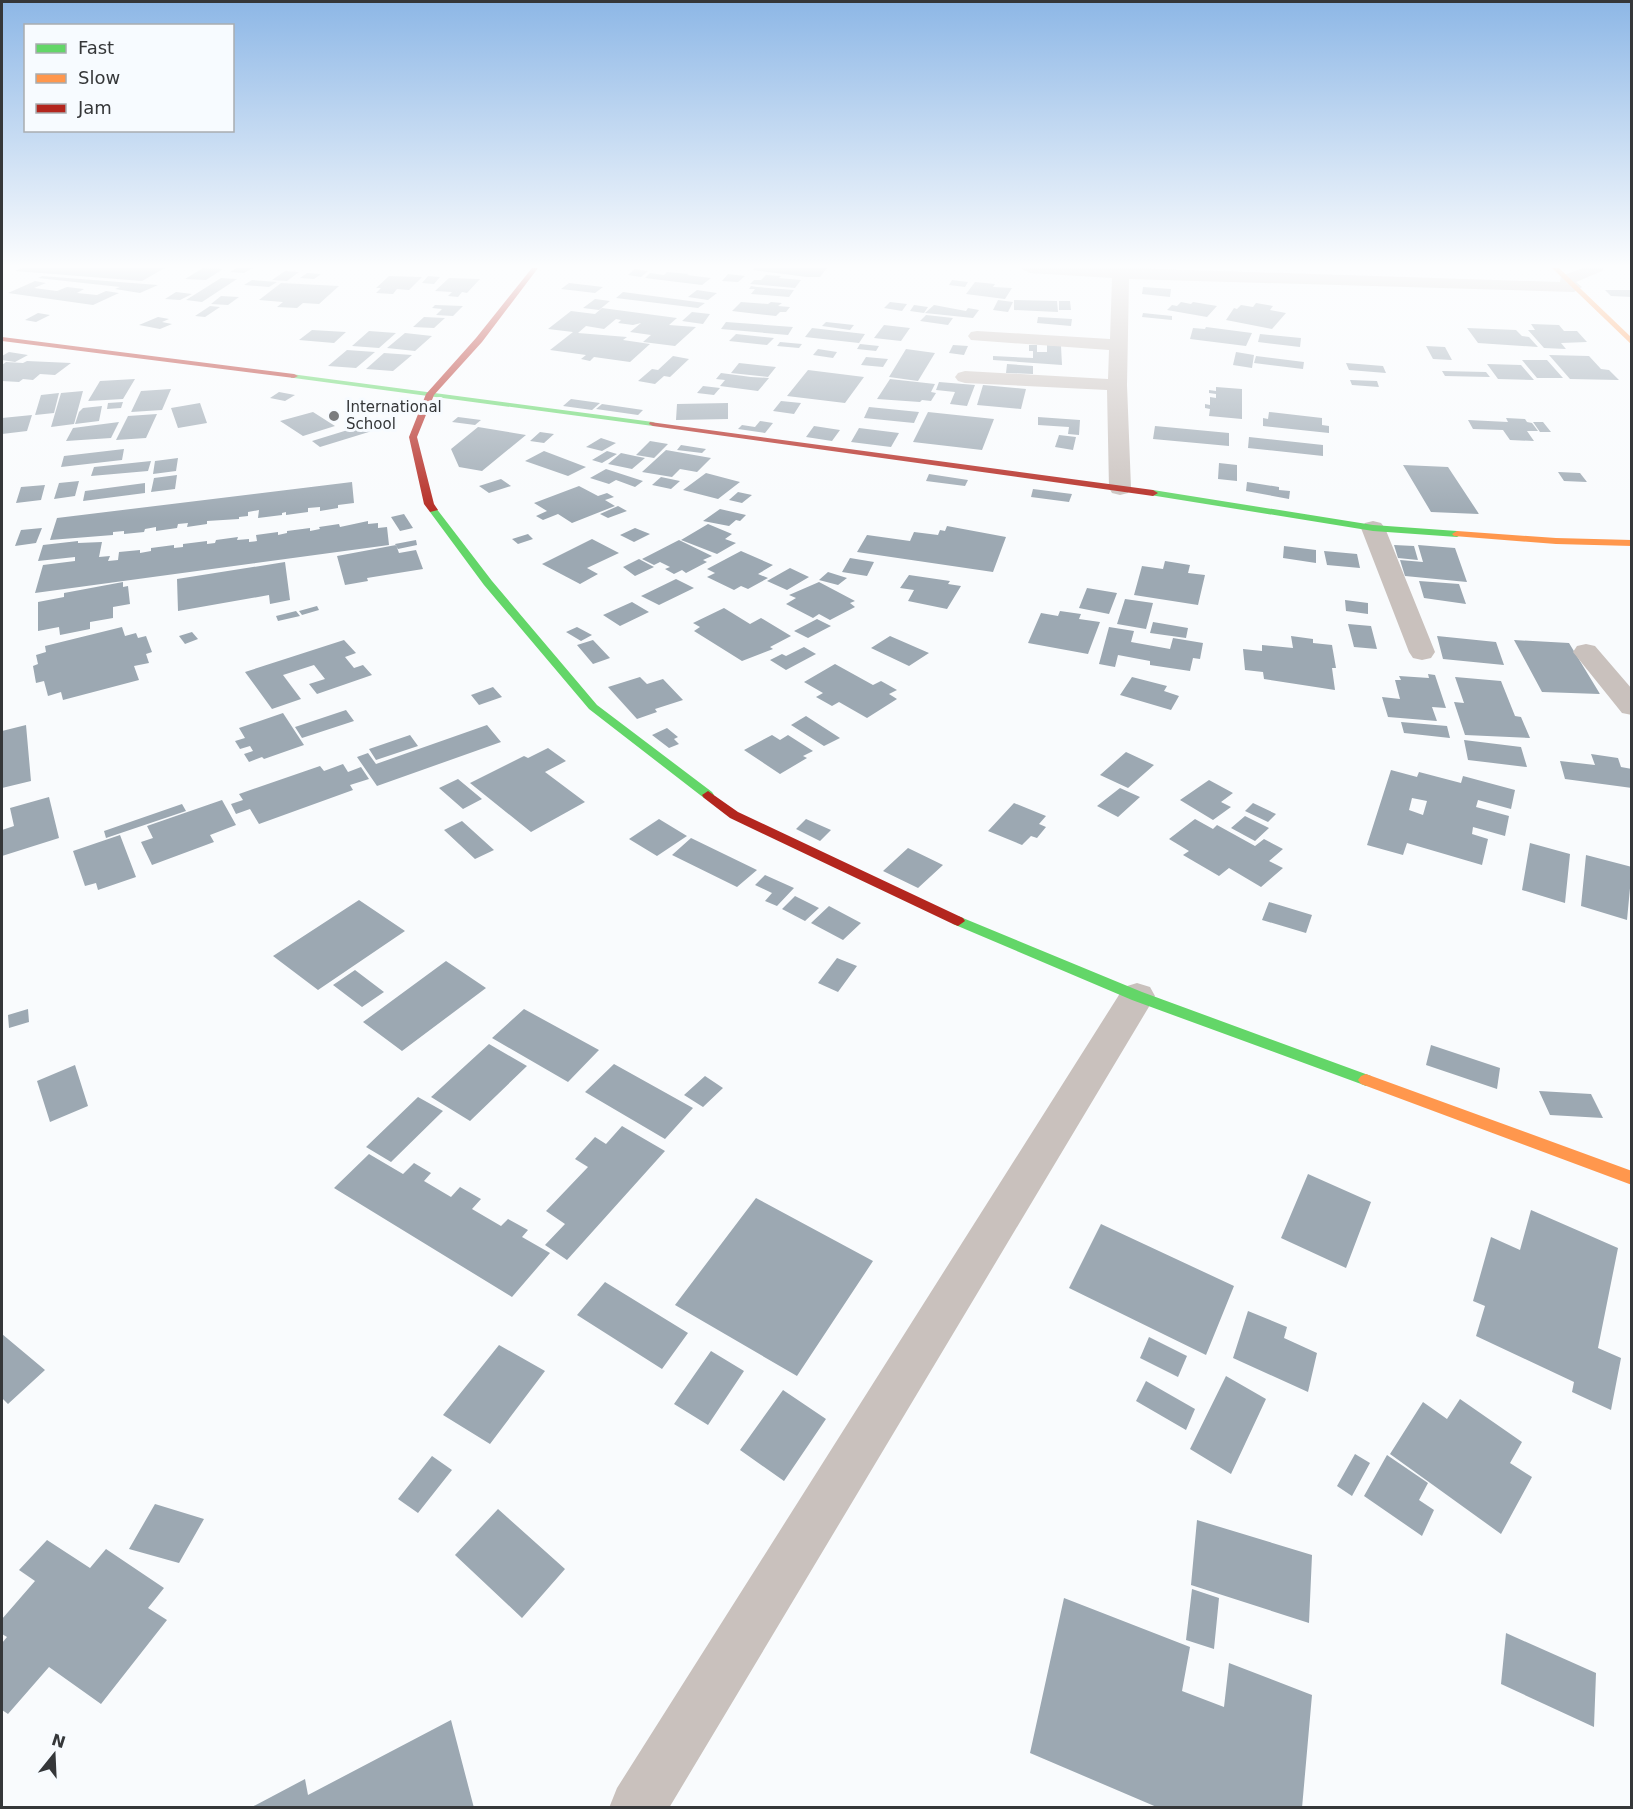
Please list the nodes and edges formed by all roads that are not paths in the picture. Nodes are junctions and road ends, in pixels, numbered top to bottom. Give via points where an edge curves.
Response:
1 (106, 352) edge
2 (468, 352) edge
3 (1119, 352) edge
4 (965, 377) dead end
5 (1117, 386) junction
6 (430, 394) junction
7 (1120, 488) junction
8 (1373, 528) junction
9 (1632, 543) edge
10 (1422, 652) dead end
11 (1586, 652) dead end
12 (1632, 707) edge
13 (1137, 996) junction
14 (1632, 1178) edge
15 (637, 1808) edge

1 - 6 street
2 - 6 street
3 - 5 street
4 - 5 street
5 - 7 street
6 - 7 street
6 - 13 street via 413,437 429,504 488,583 593,707 734,815 933,910
7 - 8 street
8 - 9 street
8 - 10 street
11 - 12 street
13 - 14 street
13 - 15 street

